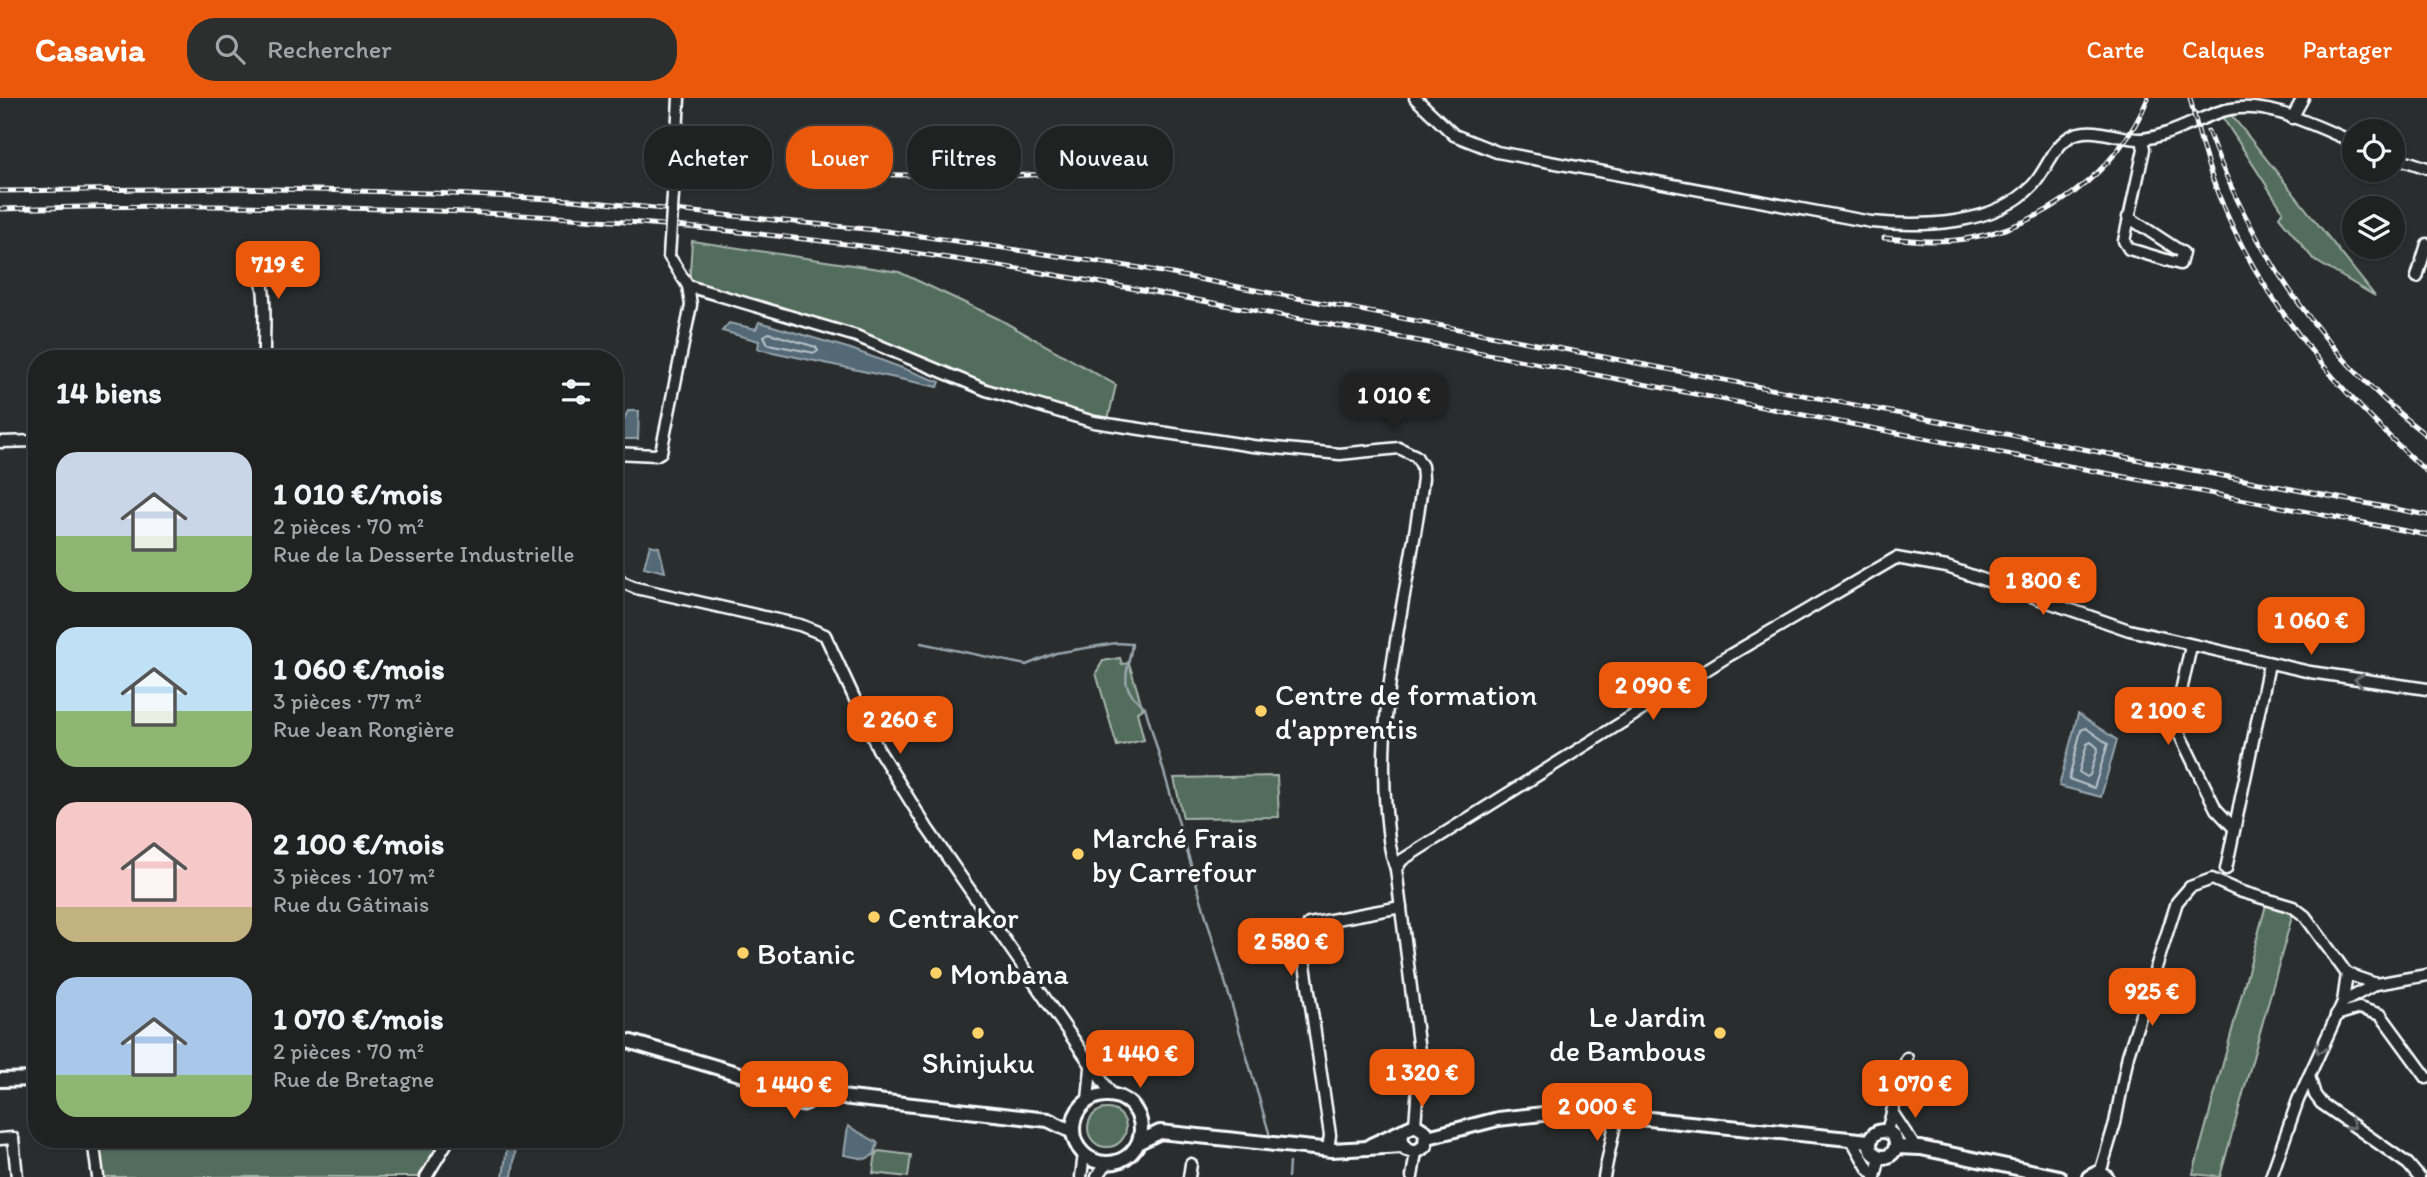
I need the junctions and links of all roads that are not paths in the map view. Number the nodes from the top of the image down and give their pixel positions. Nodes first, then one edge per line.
1 (680, 98) edge
2 (1415, 98) edge
3 (2303, 98) edge
4 (2249, 101) edge
5 (2292, 118) junction
6 (2342, 137) edge
7 (2142, 139) junction
8 (2405, 160) edge
9 (2427, 168) edge
10 (2128, 217) junction
11 (2427, 244) edge
12 (252, 260) dead end
13 (2417, 277) dead end
14 (688, 286) junction
15 (264, 350) edge
16 (28, 441) edge
17 (0, 442) edge
18 (623, 453) edge
19 (623, 582) edge
20 (2192, 646) junction
21 (2269, 664) junction
22 (2427, 689) edge
23 (2234, 828) junction
24 (1396, 869) junction
25 (2226, 869) dead end
26 (1401, 907) junction
27 (2427, 975) edge
28 (2347, 979) junction
29 (2376, 984) junction
30 (2343, 1002) junction
31 (2336, 1016) junction
32 (623, 1040) edge
33 (1907, 1058) dead end
34 (1091, 1068) junction
35 (2308, 1075) junction
36 (2427, 1078) edge
37 (28, 1079) edge
38 (0, 1080) edge
39 (787, 1088) junction
40 (814, 1094) junction
41 (1112, 1094) junction
42 (1088, 1100) junction
43 (1892, 1112) junction
44 (1617, 1114) junction
45 (1075, 1115) junction
46 (1140, 1119) junction
47 (1048, 1120) junction
48 (1409, 1127) junction
49 (1887, 1131) junction
50 (1073, 1132) junction
51 (1160, 1132) junction
52 (1428, 1137) junction
53 (0, 1139) edge
54 (1852, 1140) junction
55 (1869, 1141) junction
56 (1139, 1142) junction
57 (1403, 1146) junction
58 (1896, 1147) junction
59 (1915, 1147) junction
60 (94, 1148) edge
61 (444, 1148) edge
62 (1361, 1149) junction
63 (1328, 1150) junction
64 (1416, 1152) junction
65 (1084, 1154) junction
66 (1880, 1157) junction
67 (1107, 1163) junction
68 (1191, 1164) dead end
69 (1875, 1175) edge
70 (2099, 1176) edge
71 (17, 1177) edge
72 (98, 1177) edge
73 (426, 1177) edge
74 (1081, 1177) edge
75 (1097, 1177) edge
76 (1189, 1177) edge
77 (1412, 1177) edge
78 (1604, 1177) edge
79 (2059, 1177) edge
80 (2271, 1177) edge
81 (2419, 1177) edge

1 - 14 street, bridge
2 - 7 street
3 - 5 street
4 - 5 street
4 - 7 street
5 - 6 street
7 - 10 street
8 - 9 street
10 - 10 street
11 - 13 street
12 - 15 street
14 - 18 street
14 - 24 street
16 - 17 street
19 - 34 street
20 - 21 street
20 - 23 street
20 - 24 street
22 -> 21 street
21 - 23 street
23 - 25 street
24 - 26 street
26 - 48 street
26 - 63 street
27 - 29 street
28 - 29 street
28 - 30 street
28 - 70 street
29 - 30 street
30 - 31 street
31 -> 35 street
31 - 36 street
32 - 39 street
33 - 43 street
34 - 41 street
34 - 42 street
35 - 80 street
35 -> 81 street
37 - 38 street
39 - 40 street
39 - 40 street
40 - 47 street
41 - 42 street
41 - 46 street
42 - 45 street
43 - 49 street
43 - 59 street
44 - 52 street
44 - 54 street
44 - 78 street
45 - 47 street
45 - 50 street
46 - 51 street
46 - 56 street
47 - 50 street
48 - 52 street
48 - 57 street
48 - 62 street
49 - 55 street
49 - 58 street
50 - 65 street
51 - 56 street
51 - 63 street
52 - 64 street
53 - 71 street
54 - 55 street
54 - 69 street
55 - 66 street
56 - 67 street
57 - 62 street
57 - 64 street
58 - 59 street
58 - 66 street
59 - 79 street
60 - 72 street
61 - 73 street
62 - 63 street
64 - 77 street
65 - 67 street
65 - 74 street
66 - 69 street
67 - 75 street
68 - 76 street

